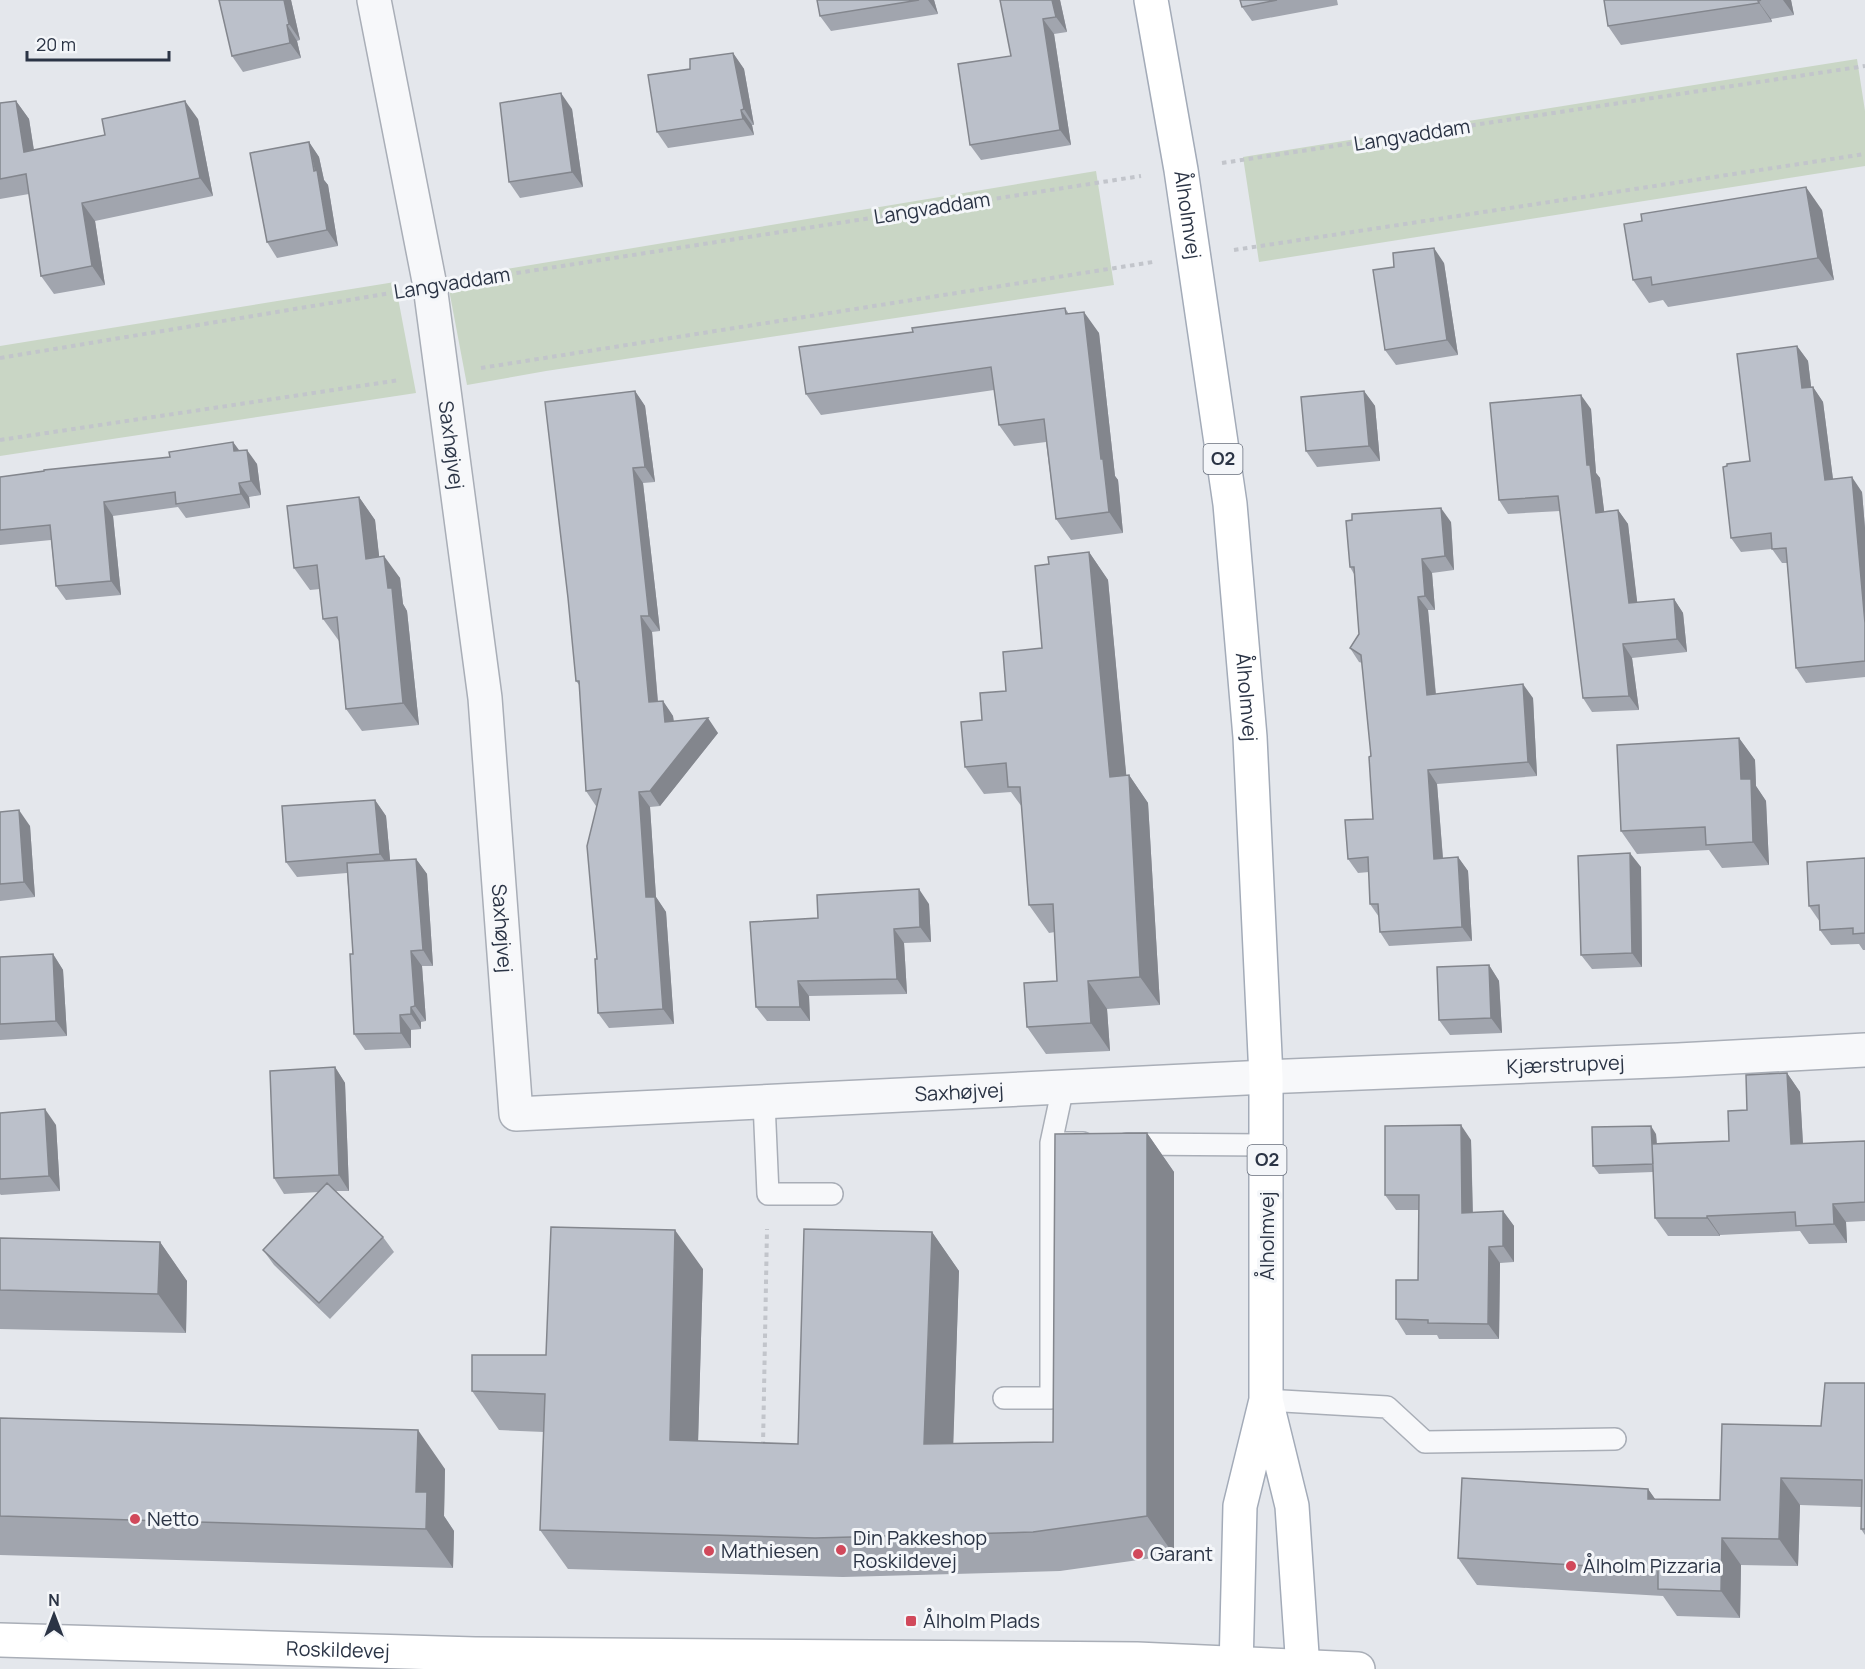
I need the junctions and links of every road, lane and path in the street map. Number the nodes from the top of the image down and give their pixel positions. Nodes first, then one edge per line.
1 (374, 0) edge
2 (1151, 0) edge
3 (1865, 66) edge
4 (1865, 154) edge
5 (1181, 170) junction
6 (1193, 256) junction
7 (430, 286) junction
8 (0, 358) edge
9 (442, 374) junction
10 (0, 440) edge
11 (1865, 1050) edge
12 (1266, 1077) junction
13 (1063, 1087) junction
14 (764, 1102) junction
15 (1050, 1143) junction
16 (1267, 1145) junction
17 (768, 1194) junction
18 (832, 1194) dead end
19 (1004, 1398) dead end
20 (1266, 1400) junction
21 (1615, 1439) dead end
22 (763, 1447) edge
23 (0, 1640) edge
24 (1236, 1667) edge
25 (1303, 1668) edge
26 (1359, 1669) edge

1 - 7 street, Saxhøjvej
2 - 5 main road, Ålholmvej / O2
3 - 5 path, Langvaddam
4 - 6 path
5 - 6 main road, Ålholmvej / O2
5 - 7 path, Langvaddam
6 - 9 path
6 - 12 main road, Ålholmvej / O2
7 - 8 path, Langvaddam
7 - 9 street, Saxhøjvej
9 - 10 path
9 - 14 street, Saxhøjvej
11 - 12 street, Kjærstrupvej
12 - 13 street, Saxhøjvej
12 - 16 main road, Ålholmvej / O2
13 - 14 street, Saxhøjvej
13 - 15 lane
14 - 17 lane
15 - 16 lane
15 - 19 lane
16 - 20 main road, Ålholmvej / O2
17 - 18 lane
17 - 22 path
20 - 21 lane
20 - 24 main road, Ålholmvej / O2
20 - 25 main road, Ålholmvej / O2
23 - 24 main road, Roskildevej
24 - 25 main road, Roskildevej
25 - 26 main road, Roskildevej

